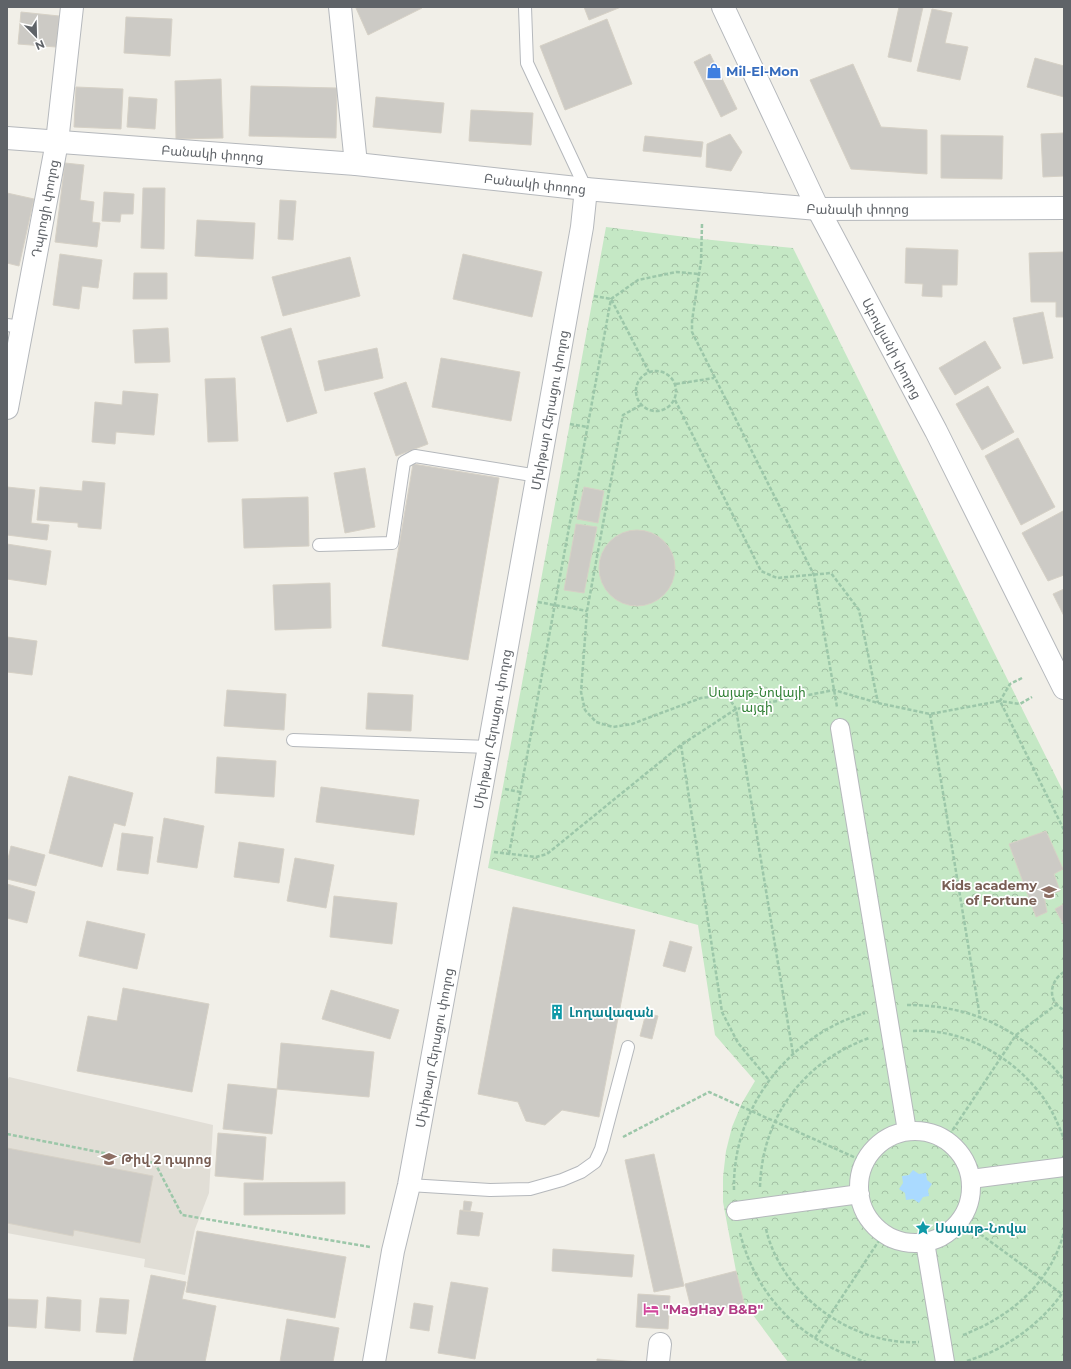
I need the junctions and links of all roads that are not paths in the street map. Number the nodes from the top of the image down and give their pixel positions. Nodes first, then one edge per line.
1 (72, 7) edge
2 (340, 7) edge
3 (525, 7) edge
4 (722, 7) edge
5 (7, 138) edge
6 (57, 142) junction
7 (356, 164) junction
8 (586, 189) junction
9 (1064, 208) edge
10 (818, 209) junction
11 (15, 326) edge
12 (7, 408) edge
13 (538, 476) junction
14 (319, 545) dead end
15 (1064, 688) edge
16 (840, 728) road end
17 (293, 740) dead end
18 (489, 747) junction
19 (628, 1047) dead end
20 (907, 1131) junction
21 (1064, 1167) edge
22 (971, 1179) junction
23 (409, 1185) junction
24 (860, 1194) junction
25 (736, 1211) road end
26 (925, 1242) junction
27 (374, 1362) edge
28 (945, 1362) edge

1 - 6 street, Դպրոցի փողոց
2 - 7 street
3 - 8 lane
4 - 10 street, Աբովյանի փողոց
5 - 6 street, Բանակի փողոց
6 - 7 street, Բանակի փողոց
6 - 11 street, Դպրոցի փողոց
7 - 8 street, Բանակի փողոց
8 - 10 street, Բանակի փողոց
8 - 13 street, Մխիթար Հերացու փողոց
9 - 10 street, Բանակի փողոց
10 - 15 street, Աբովյանի փողոց
11 - 12 street, Դպրոցի փողոց
13 - 14 lane
13 - 18 street, Մխիթար Հերացու փողոց
16 - 20 street
17 - 18 lane
18 - 23 street, Մխիթար Հերացու փողոց
19 - 23 lane
20 - 22 street
20 - 24 street
21 - 22 street
22 - 26 street
23 - 27 street, Մխիթար Հերացու փողոց
24 - 25 street
24 - 26 street
26 - 28 street

